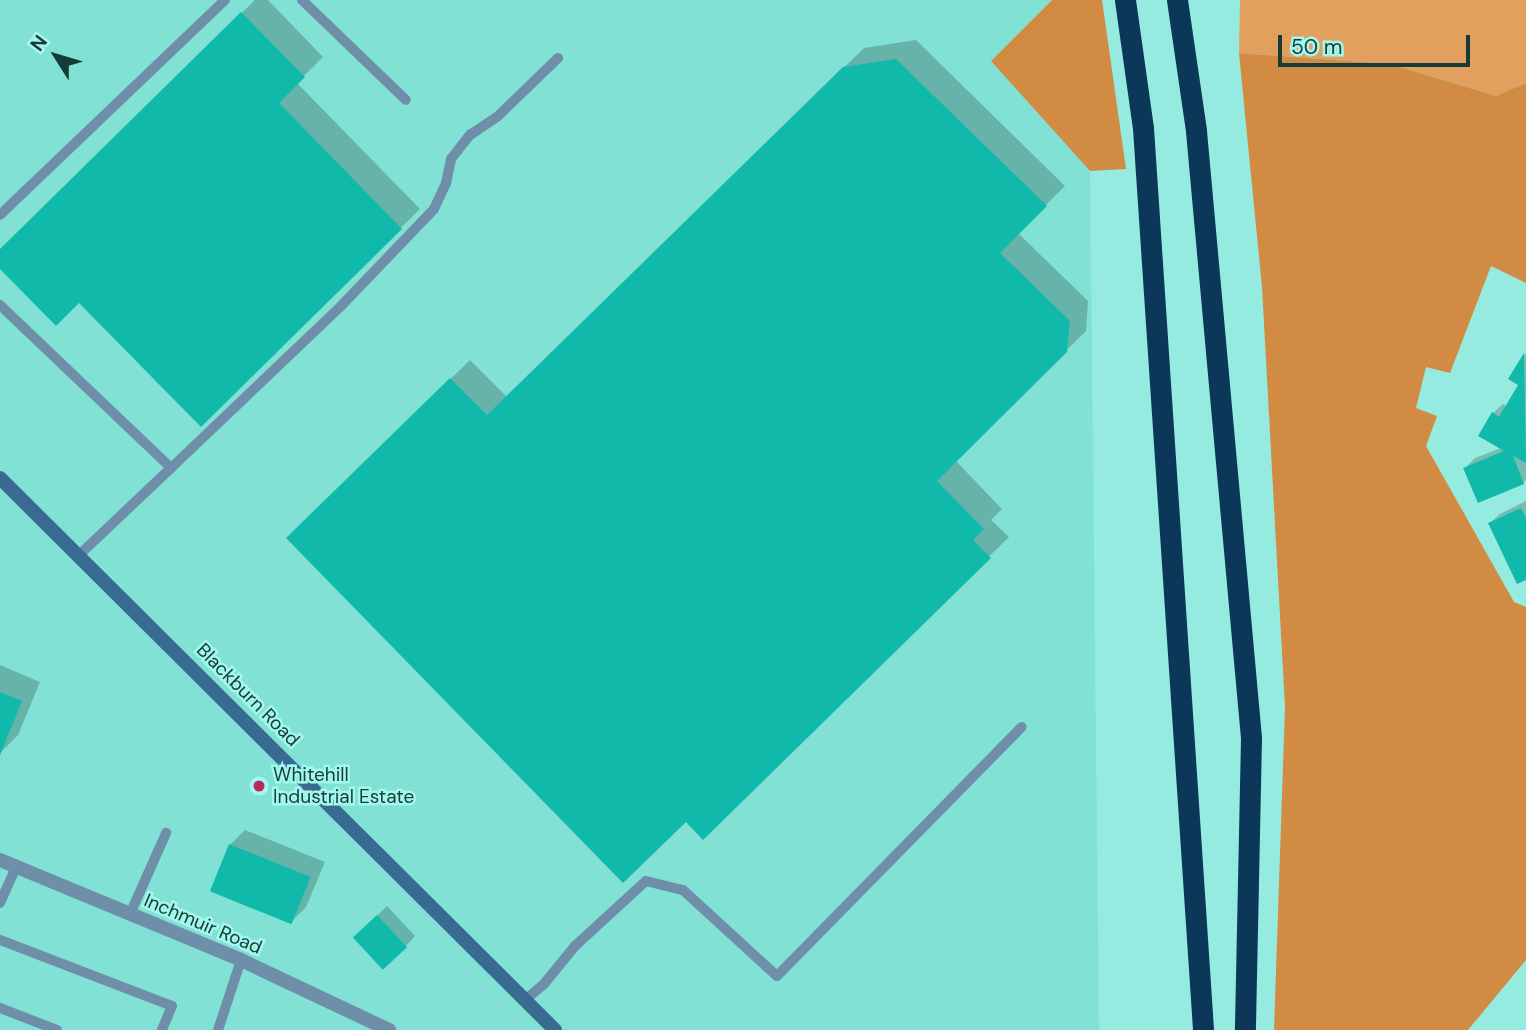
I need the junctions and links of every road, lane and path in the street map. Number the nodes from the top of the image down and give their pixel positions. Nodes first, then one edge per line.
1 (225, 0) edge
2 (302, 0) edge
3 (1125, 0) edge
4 (1177, 0) edge
5 (558, 58) dead end
6 (406, 100) dead end
7 (0, 215) edge
8 (0, 305) edge
9 (171, 468) junction
10 (0, 478) edge
11 (79, 555) junction
12 (1022, 727) dead end
13 (166, 832) dead end
14 (0, 860) edge
15 (16, 867) junction
16 (0, 903) edge
17 (130, 914) junction
18 (0, 940) edge
19 (242, 960) junction
20 (525, 1000) junction
21 (0, 1008) edge
22 (57, 1030) edge
23 (162, 1030) edge
24 (218, 1030) edge
25 (389, 1030) edge
26 (555, 1030) edge
27 (1203, 1030) edge
28 (1245, 1030) edge

1 - 7 lane
2 - 6 lane
3 - 27 highway
4 - 28 highway
5 - 9 lane
8 - 9 lane
9 - 11 lane
10 - 11 main road, Blackburn Road
11 - 20 main road, Blackburn Road
12 - 20 lane
13 - 17 lane
14 - 15 street, Inchmuir Road
15 - 16 lane
15 - 17 street, Inchmuir Road
17 - 19 street, Inchmuir Road
18 - 23 lane
19 - 24 lane
19 - 25 street, Inchmuir Road
20 - 26 main road, Blackburn Road
21 - 22 lane

